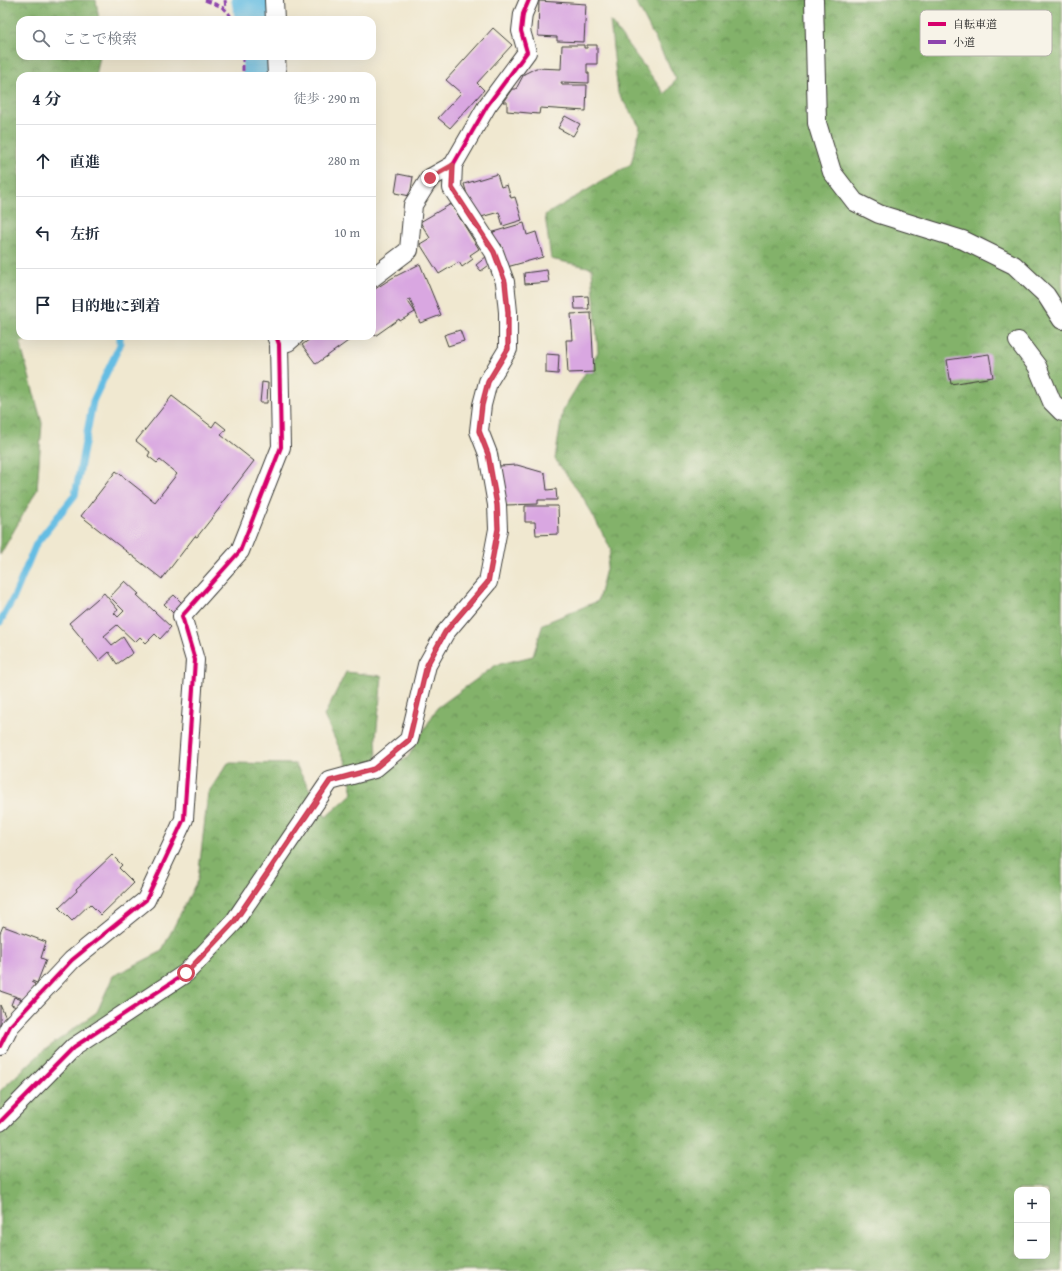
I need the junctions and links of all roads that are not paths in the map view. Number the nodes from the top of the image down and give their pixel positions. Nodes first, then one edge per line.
1 (274, 0) edge
2 (529, 0) edge
3 (814, 0) edge
4 (275, 16) edge
5 (276, 60) edge
6 (277, 72) edge
7 (453, 165) junction
8 (376, 275) edge
9 (1062, 320) edge
10 (284, 340) edge
11 (1018, 341) dead end
12 (1062, 412) edge
13 (0, 1046) edge
14 (0, 1122) edge

1 - 4 street
2 - 7 street
3 - 9 street
5 - 6 street
7 - 8 street
7 - 14 street
10 - 13 street
11 - 12 street

